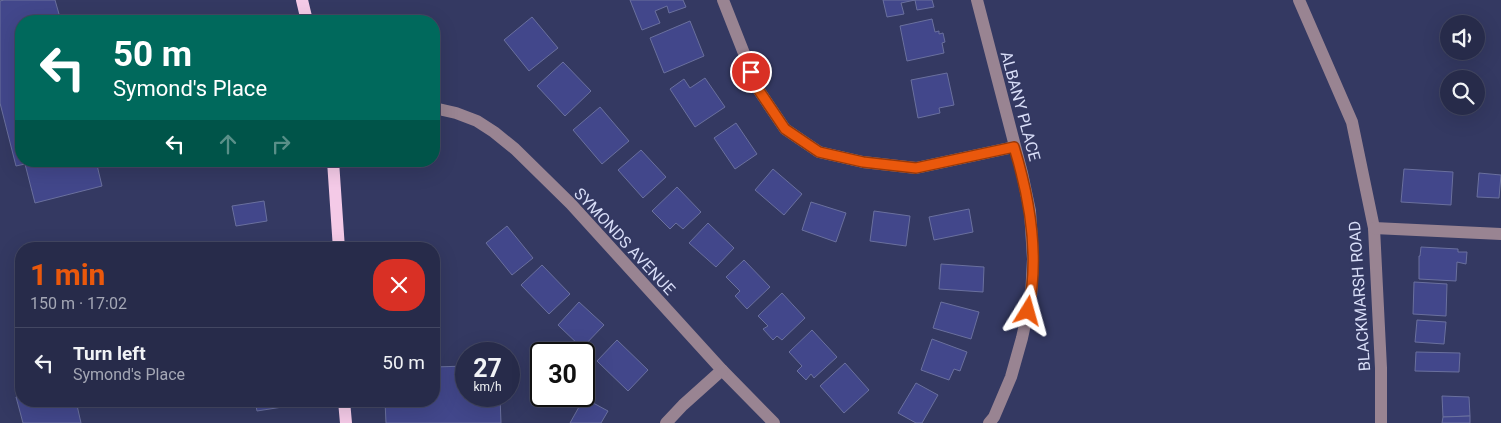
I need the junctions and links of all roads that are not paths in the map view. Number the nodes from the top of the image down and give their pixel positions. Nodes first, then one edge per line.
1 (302, 0) edge
2 (723, 0) edge
3 (977, 0) edge
4 (1299, 0) edge
5 (306, 15) edge
6 (440, 109) edge
7 (1014, 147) junction
8 (333, 167) edge
9 (1374, 228) junction
10 (1501, 234) edge
11 (339, 242) edge
12 (722, 370) junction
13 (345, 407) edge
14 (346, 423) edge
15 (666, 423) edge
16 (774, 423) edge
17 (989, 423) edge
18 (1381, 423) edge

1 - 5 main road
2 - 7 street
3 - 7 street, ALBANY PLACE
4 - 9 street, BLACKMARSH ROAD
6 - 12 street, SYMONDS AVENUE
7 - 17 street, ALBANY PLACE
8 - 11 main road
9 - 10 street
9 - 18 street, BLACKMARSH ROAD
12 - 15 street
12 - 16 street, SYMONDS AVENUE
13 - 14 main road

